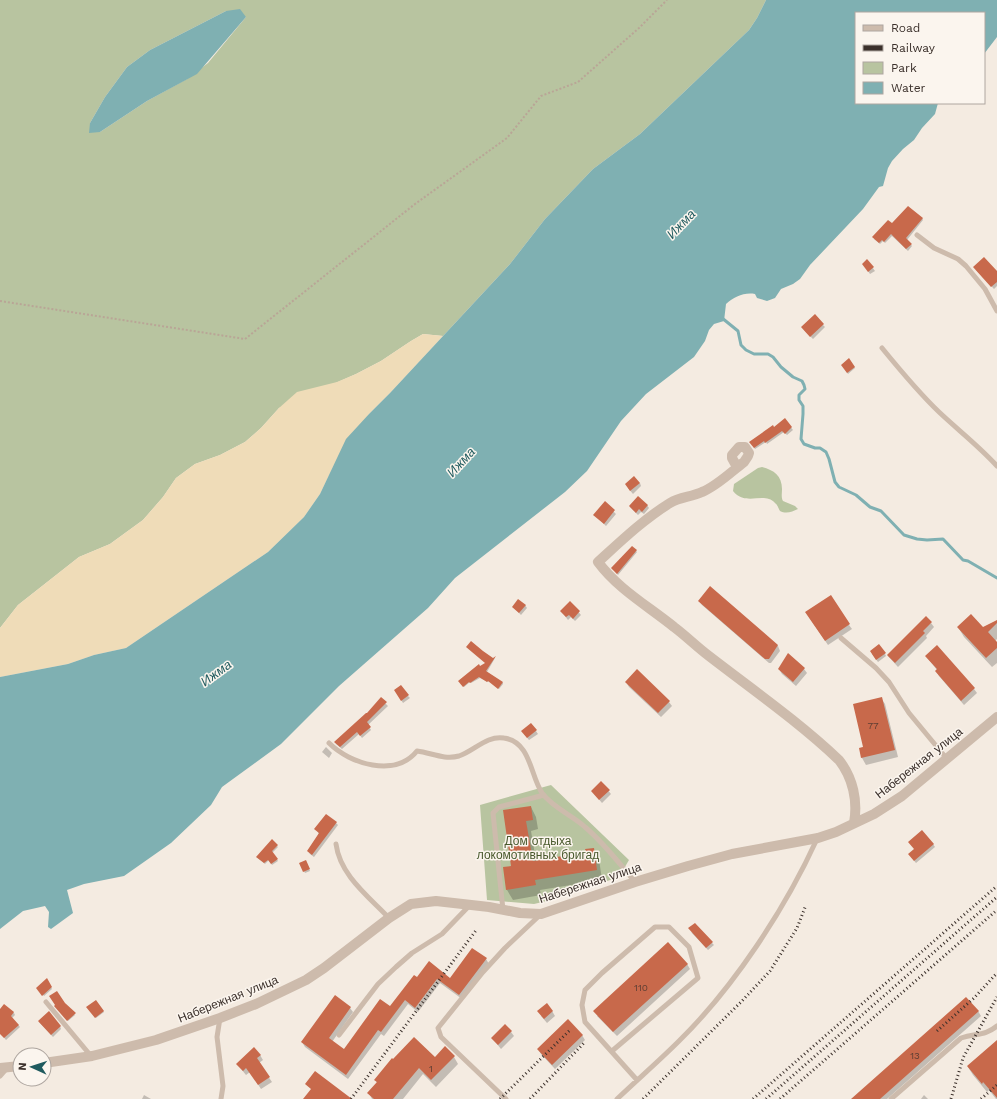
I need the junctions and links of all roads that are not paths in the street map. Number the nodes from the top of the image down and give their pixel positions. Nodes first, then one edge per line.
1 (917, 235) dead end
2 (997, 311) edge
3 (882, 348) dead end
4 (997, 466) edge
5 (737, 467) dead end
6 (841, 638) dead end
7 (997, 717) edge
8 (329, 743) dead end
9 (947, 759) junction
10 (544, 795) junction
11 (854, 823) junction
12 (818, 838) junction
13 (336, 844) dead end
14 (635, 882) junction
15 (470, 905) junction
16 (503, 910) junction
17 (540, 914) junction
18 (389, 918) junction
19 (46, 1002) dead end
20 (220, 1018) junction
21 (997, 1026) edge
22 (339, 1034) dead end
23 (612, 1051) junction
24 (92, 1056) junction
25 (52, 1062) edge
26 (4, 1068) edge
27 (0, 1076) edge
28 (637, 1080) junction
29 (221, 1099) edge
30 (506, 1099) edge
31 (617, 1099) edge
32 (891, 1099) edge

1 - 2 lane
3 - 4 lane
5 - 11 street
6 - 9 lane
7 - 9 street, Набережная улица
8 - 10 lane
9 - 11 street, Набережная улица
10 - 14 lane
10 - 16 lane
11 - 12 street, Набережная улица
12 - 14 street, Набережная улица
12 - 28 lane
13 - 18 lane
14 - 17 street, Набережная улица
15 - 16 street, Набережная улица
15 - 18 street, Набережная улица
15 - 22 lane
16 - 17 street, Набережная улица
17 - 30 lane
18 - 20 street, Набережная улица
19 - 24 lane
20 - 24 street, Набережная улица
20 - 29 lane
21 - 32 lane
23 - 23 lane
23 - 28 lane
24 - 25 street, Набережная улица
26 - 27 lane
28 - 31 lane

